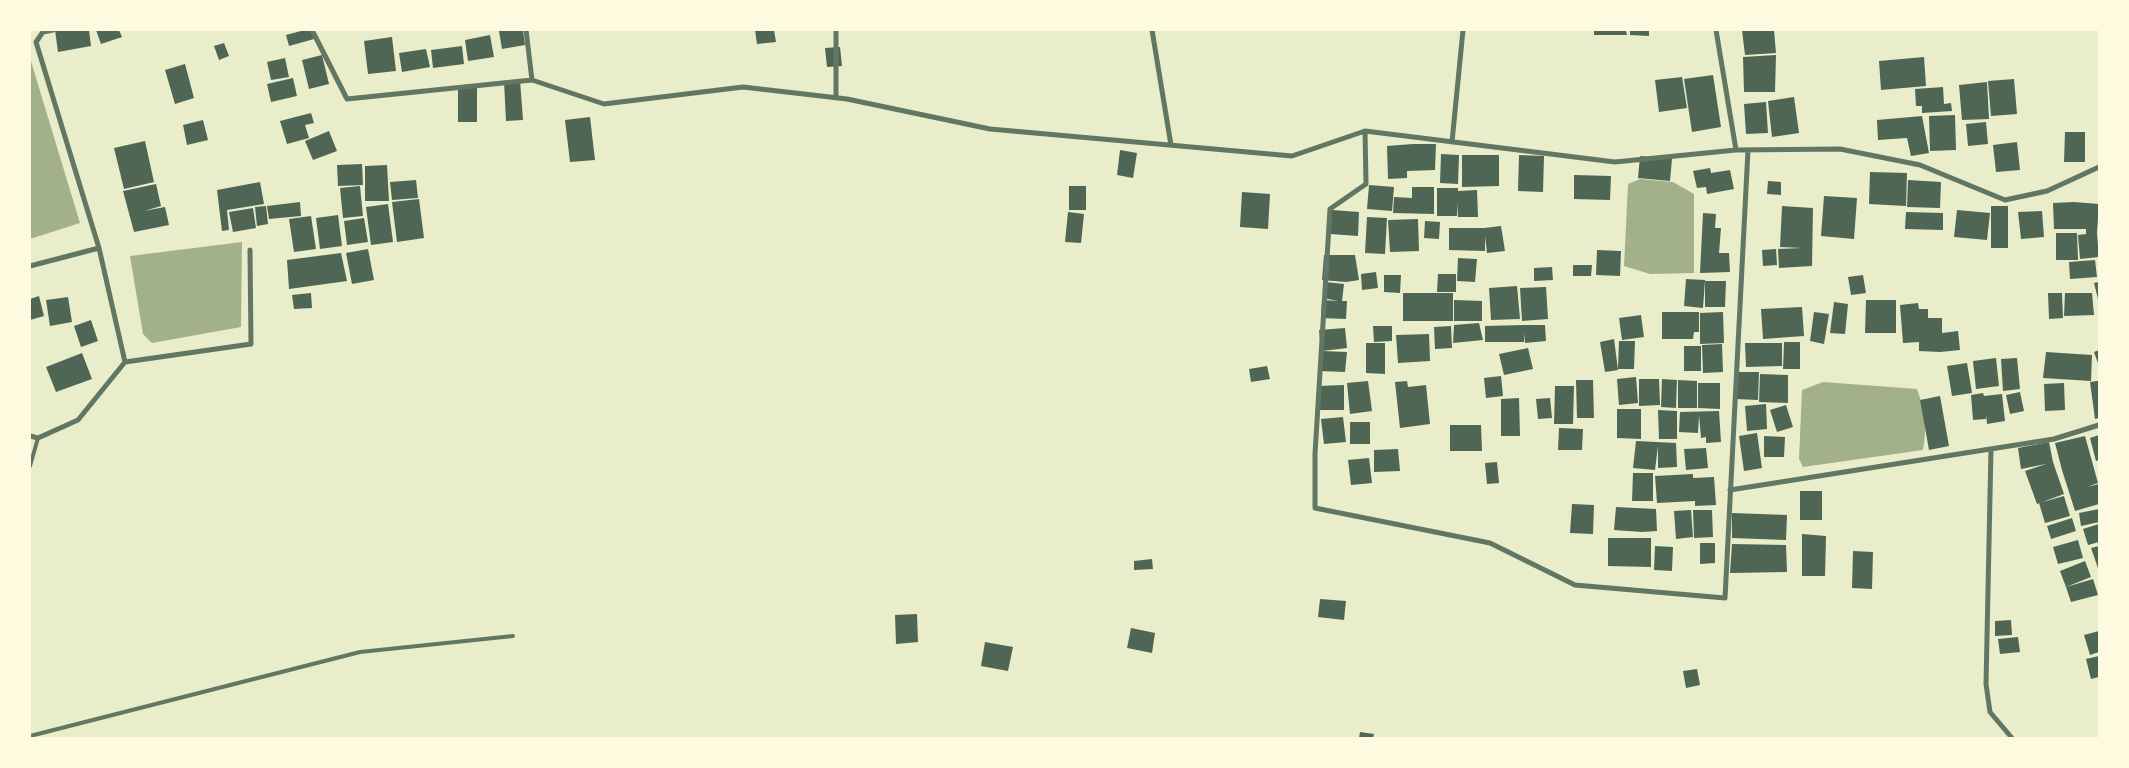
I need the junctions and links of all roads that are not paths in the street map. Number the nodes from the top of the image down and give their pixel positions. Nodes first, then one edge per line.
1 (53, 30) edge
2 (312, 30) edge
3 (526, 30) edge
4 (836, 30) edge
5 (1152, 30) edge
6 (1463, 30) edge
7 (1716, 30) edge
8 (41, 31) edge
9 (532, 80) junction
10 (836, 97) junction
11 (1365, 132) junction
12 (1452, 142) junction
13 (1171, 145) junction
14 (1736, 150) junction
15 (1748, 150) junction
16 (2099, 167) edge
17 (99, 248) junction
18 (250, 250) dead end
19 (30, 266) edge
20 (125, 362) junction
21 (2099, 425) edge
22 (30, 436) edge
23 (38, 438) junction
24 (1992, 449) junction
25 (30, 466) edge
26 (1730, 490) junction
27 (513, 636) dead end
28 (30, 736) edge
29 (2012, 738) edge

1 - 8 street
2 - 9 street
3 - 9 street
4 - 10 street
5 - 13 street
6 - 12 street
7 - 14 street
8 - 17 street
9 - 10 street
10 - 13 street
11 - 12 street
11 - 13 street
11 - 26 street
12 - 14 street
14 - 15 street
15 - 16 street
15 - 26 street
17 - 19 street
17 - 20 street
18 - 20 street
20 - 23 street
21 - 24 street
22 - 23 street
23 - 25 lane
24 - 26 street
24 - 29 street
27 - 28 lane

